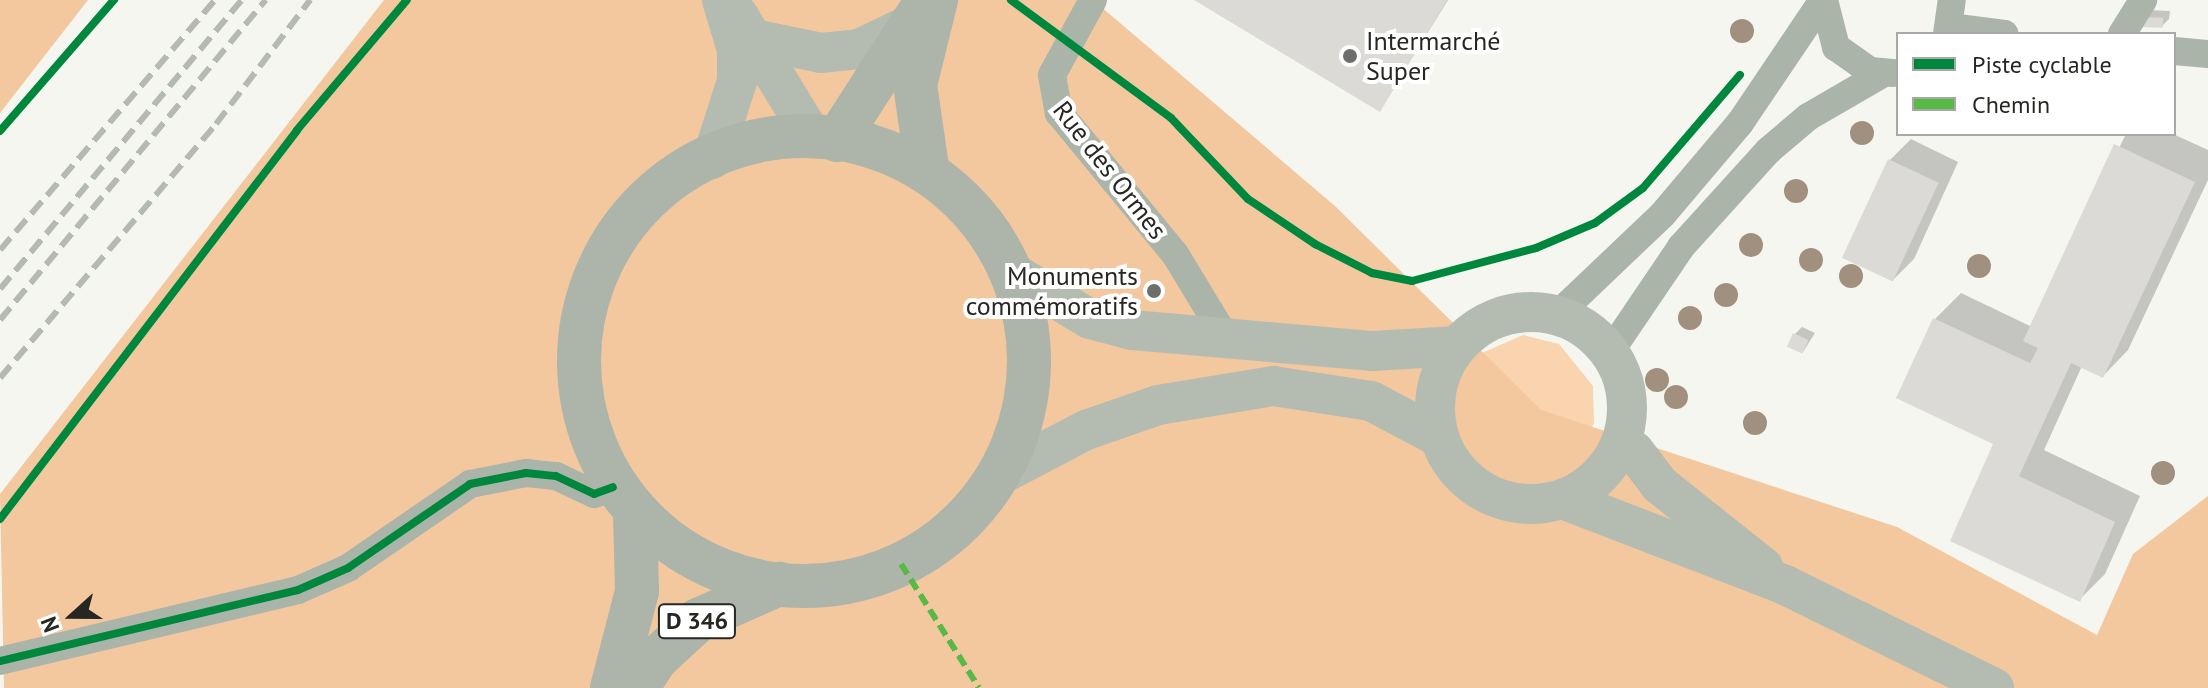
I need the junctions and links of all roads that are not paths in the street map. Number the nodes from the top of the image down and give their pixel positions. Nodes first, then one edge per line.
1 (724, 0) edge
2 (1093, 0) edge
3 (1823, 0) edge
4 (2143, 0) edge
5 (923, 9) edge
6 (1950, 20) edge
7 (1997, 32) edge
8 (2123, 32) edge
9 (754, 39) junction
10 (2176, 51) edge
11 (2208, 54) edge
12 (1891, 73) edge
13 (825, 139) junction
14 (712, 159) junction
15 (927, 167) junction
16 (1015, 274) junction
17 (1557, 315) junction
18 (1224, 335) junction
19 (1457, 346) junction
20 (1610, 352) junction
21 (1439, 437) junction
22 (1620, 448) junction
23 (998, 476) junction
24 (1565, 500) junction
25 (624, 501) junction
26 (779, 584) junction
27 (1785, 585) junction
28 (0, 661) edge
29 (612, 688) edge
30 (637, 688) edge
31 (1994, 688) edge

1 - 9 main road
1 - 14 main road
2 - 18 street, Rue des Ormes
3 - 12 street
3 - 17 street
4 - 8 street
5 - 9 main road
5 - 13 main road
5 - 15 main road
6 - 7 street
9 - 13 main road
10 - 11 street
12 - 20 street
13 - 14 main road
13 - 15 main road
14 - 25 main road
15 - 16 main road
16 - 18 main road
16 - 23 main road
17 - 19 main road
17 - 20 main road
18 - 19 main road
19 - 21 main road
20 - 22 main road
21 - 23 main road
21 - 24 main road
22 - 24 main road
22 - 27 main road
23 - 26 main road
24 - 27 main road
25 - 26 main road
25 - 28 street
25 - 29 main road, D 346
26 - 30 main road, D 346
27 - 31 main road

